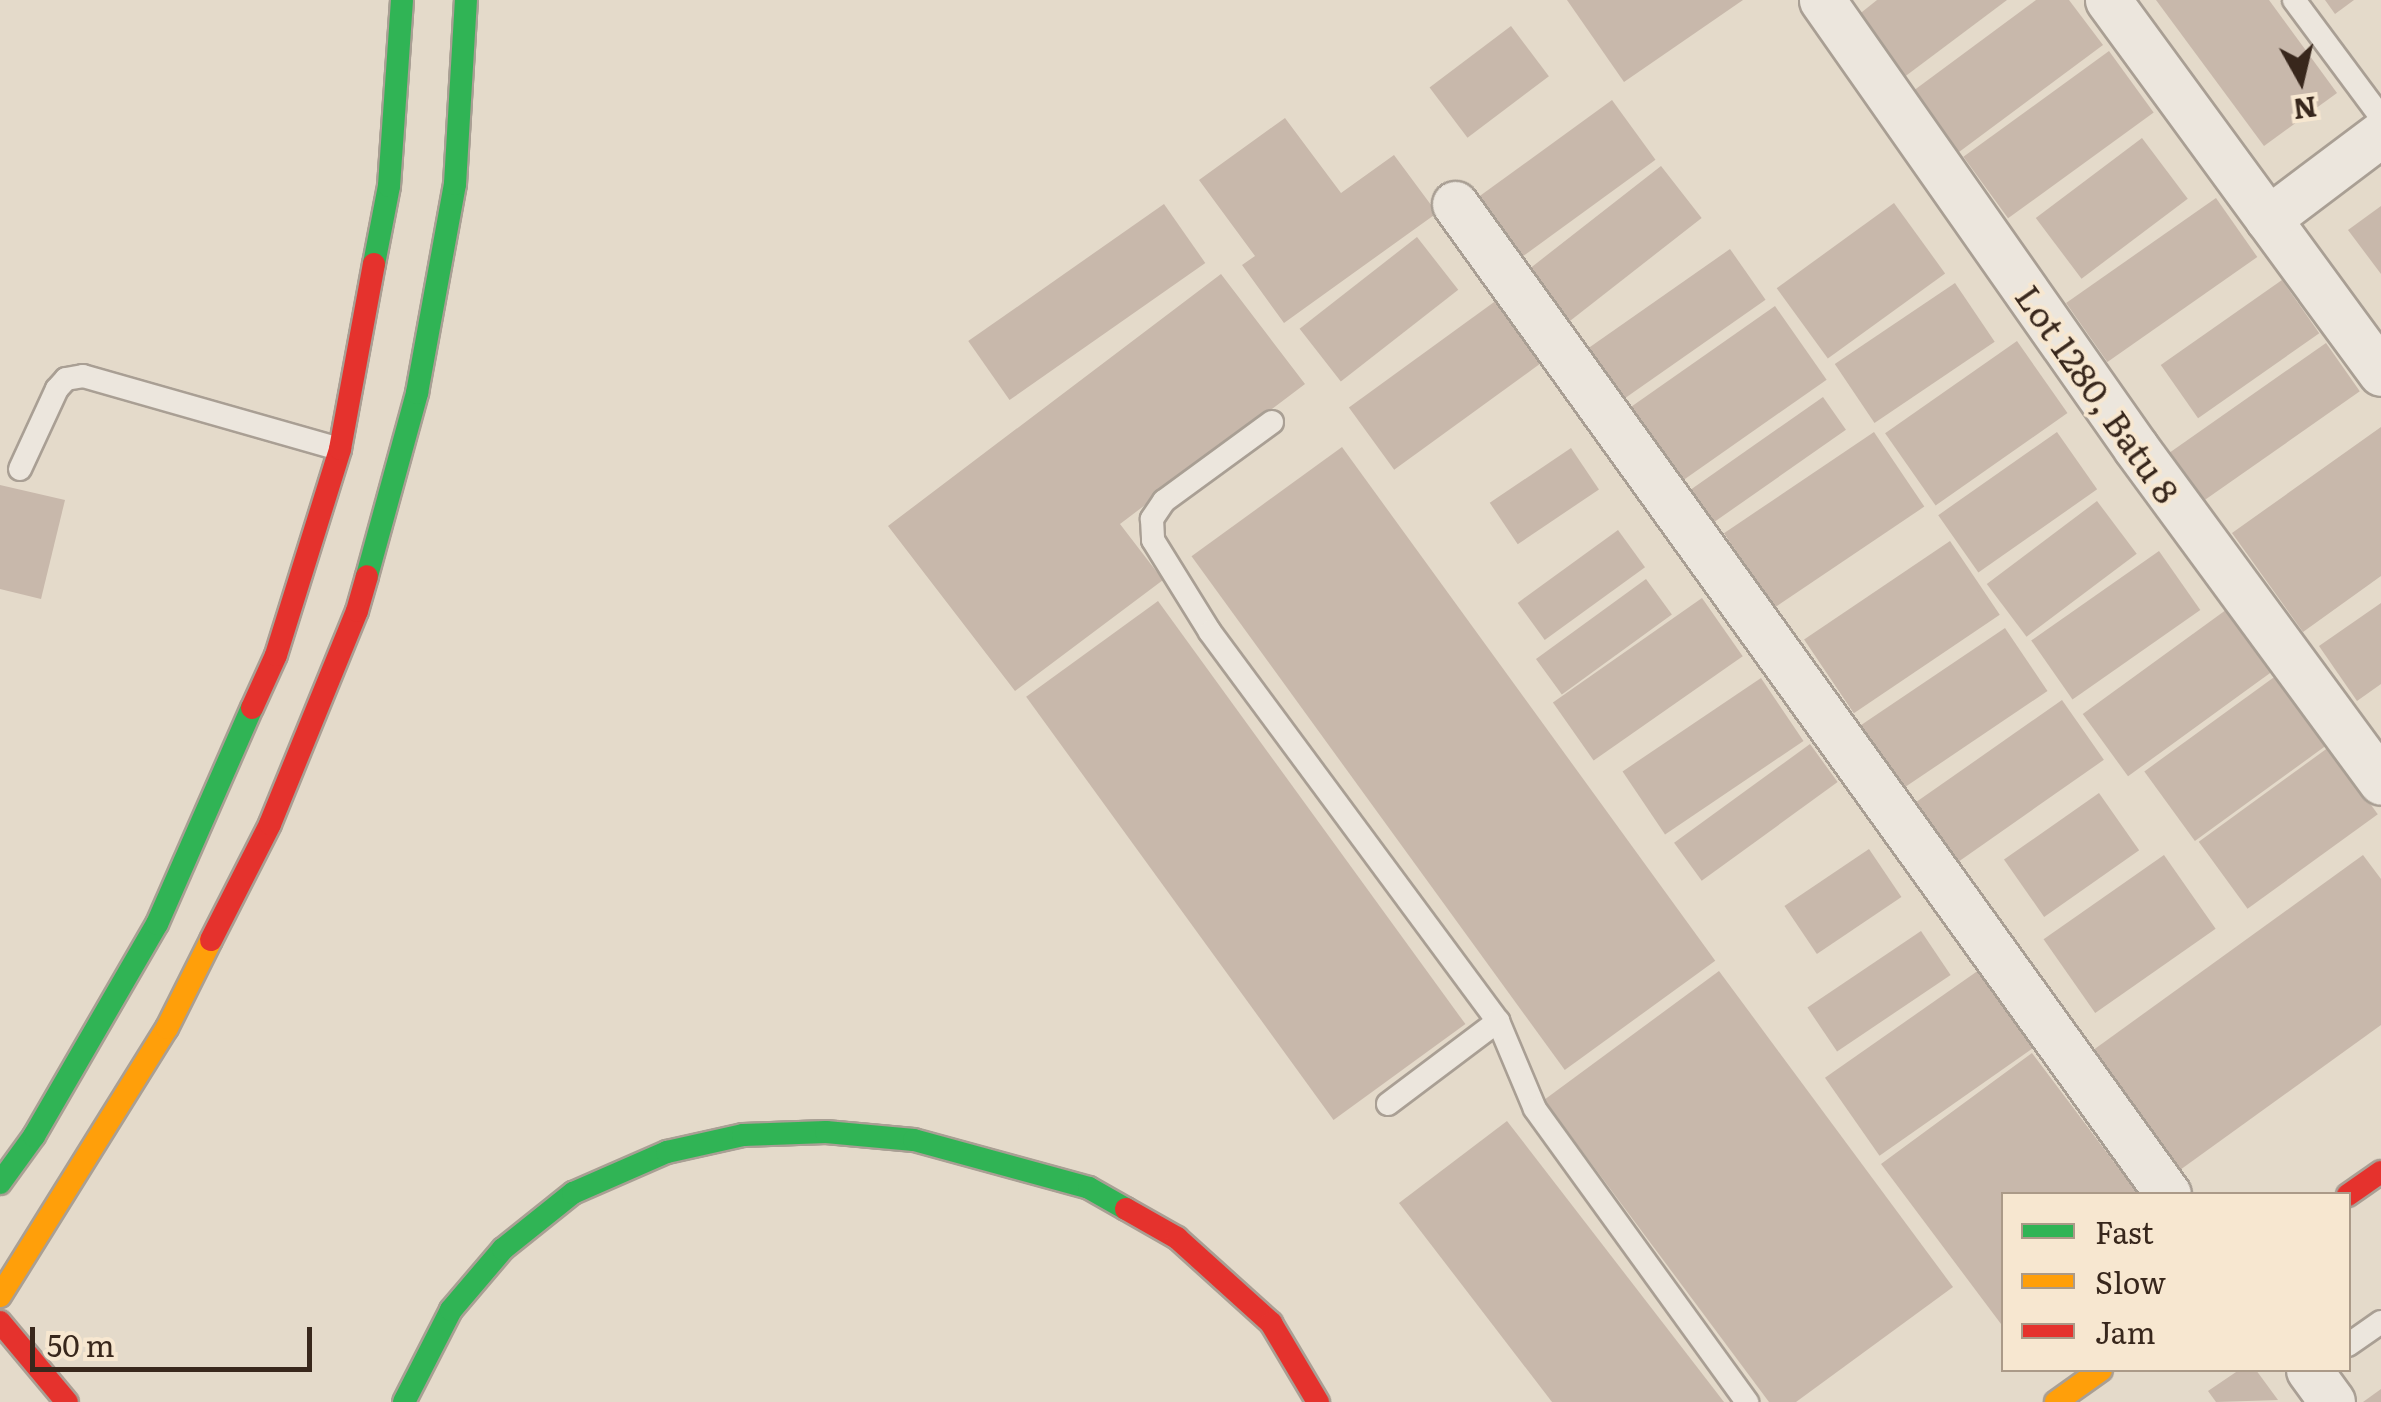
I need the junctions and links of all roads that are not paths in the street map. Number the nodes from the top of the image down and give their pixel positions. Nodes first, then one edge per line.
1 (402, 0) edge
2 (466, 0) edge
3 (1822, 0) edge
4 (2108, 0) edge
5 (2294, 0) edge
6 (2381, 117) edge
7 (2381, 134) edge
8 (1455, 204) dead end
9 (2268, 218) junction
10 (2374, 350) edge
11 (1272, 422) dead end
12 (340, 449) junction
13 (20, 469) dead end
14 (2381, 782) edge
15 (1498, 1020) junction
16 (1388, 1104) dead end
17 (2381, 1172) edge
18 (0, 1183) edge
19 (2167, 1192) edge
20 (2351, 1193) edge
21 (0, 1296) edge
22 (0, 1322) edge
23 (2381, 1322) edge
24 (2351, 1343) edge
25 (2099, 1372) edge
26 (68, 1402) edge
27 (404, 1402) edge
28 (1318, 1402) edge
29 (1747, 1402) edge
30 (2056, 1402) edge

1 - 12 main road
2 - 21 main road
3 - 14 street, Lot 1280, Batu 8
4 - 9 street
5 - 6 lane
7 - 9 street
8 - 19 street
9 - 10 street
11 - 15 lane
12 - 13 lane
12 - 18 main road
15 - 16 lane
15 - 29 lane
17 - 20 main road
22 - 26 main road
23 - 24 lane
25 - 30 main road
27 - 28 main road

